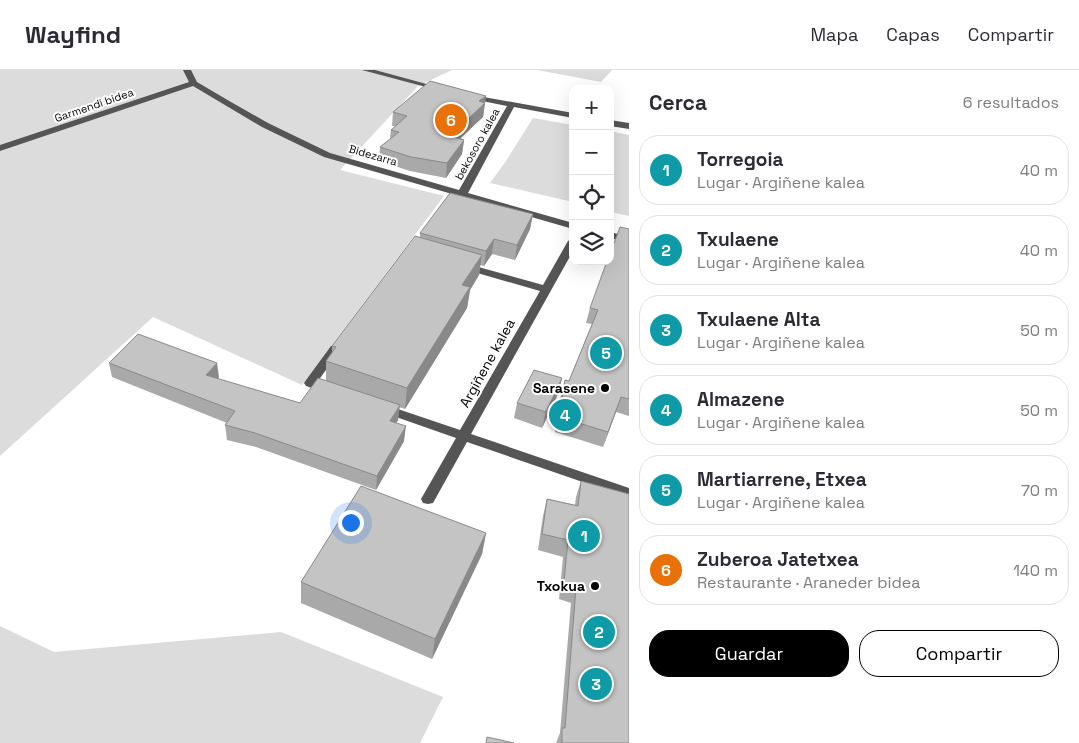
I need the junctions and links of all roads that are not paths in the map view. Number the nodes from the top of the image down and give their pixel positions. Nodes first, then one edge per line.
1 (187, 70) edge
2 (366, 70) edge
3 (194, 83) junction
4 (512, 104) junction
5 (569, 115) edge
6 (614, 122) edge
7 (629, 124) edge
8 (0, 148) edge
9 (462, 194) junction
10 (569, 225) edge
11 (614, 236) edge
12 (629, 240) edge
13 (569, 248) edge
14 (456, 263) edge
15 (545, 289) junction
16 (345, 336) edge
17 (337, 392) edge
18 (373, 405) edge
19 (464, 435) junction
20 (629, 494) edge
21 (428, 499) dead end

1 - 3 street
2 - 4 street
3 - 8 street, Garmendi bidea
3 - 9 street, Bidezarra
4 - 5 street
4 - 9 street, bekosoro kalea
6 - 7 street
9 - 10 street, Bidezarra
11 - 12 street
13 - 15 street, Argiñene kalea
14 - 15 street
15 - 19 street, Argiñene kalea
16 - 17 street
18 - 19 street
19 - 20 street
19 - 21 street, Argiñene kalea

